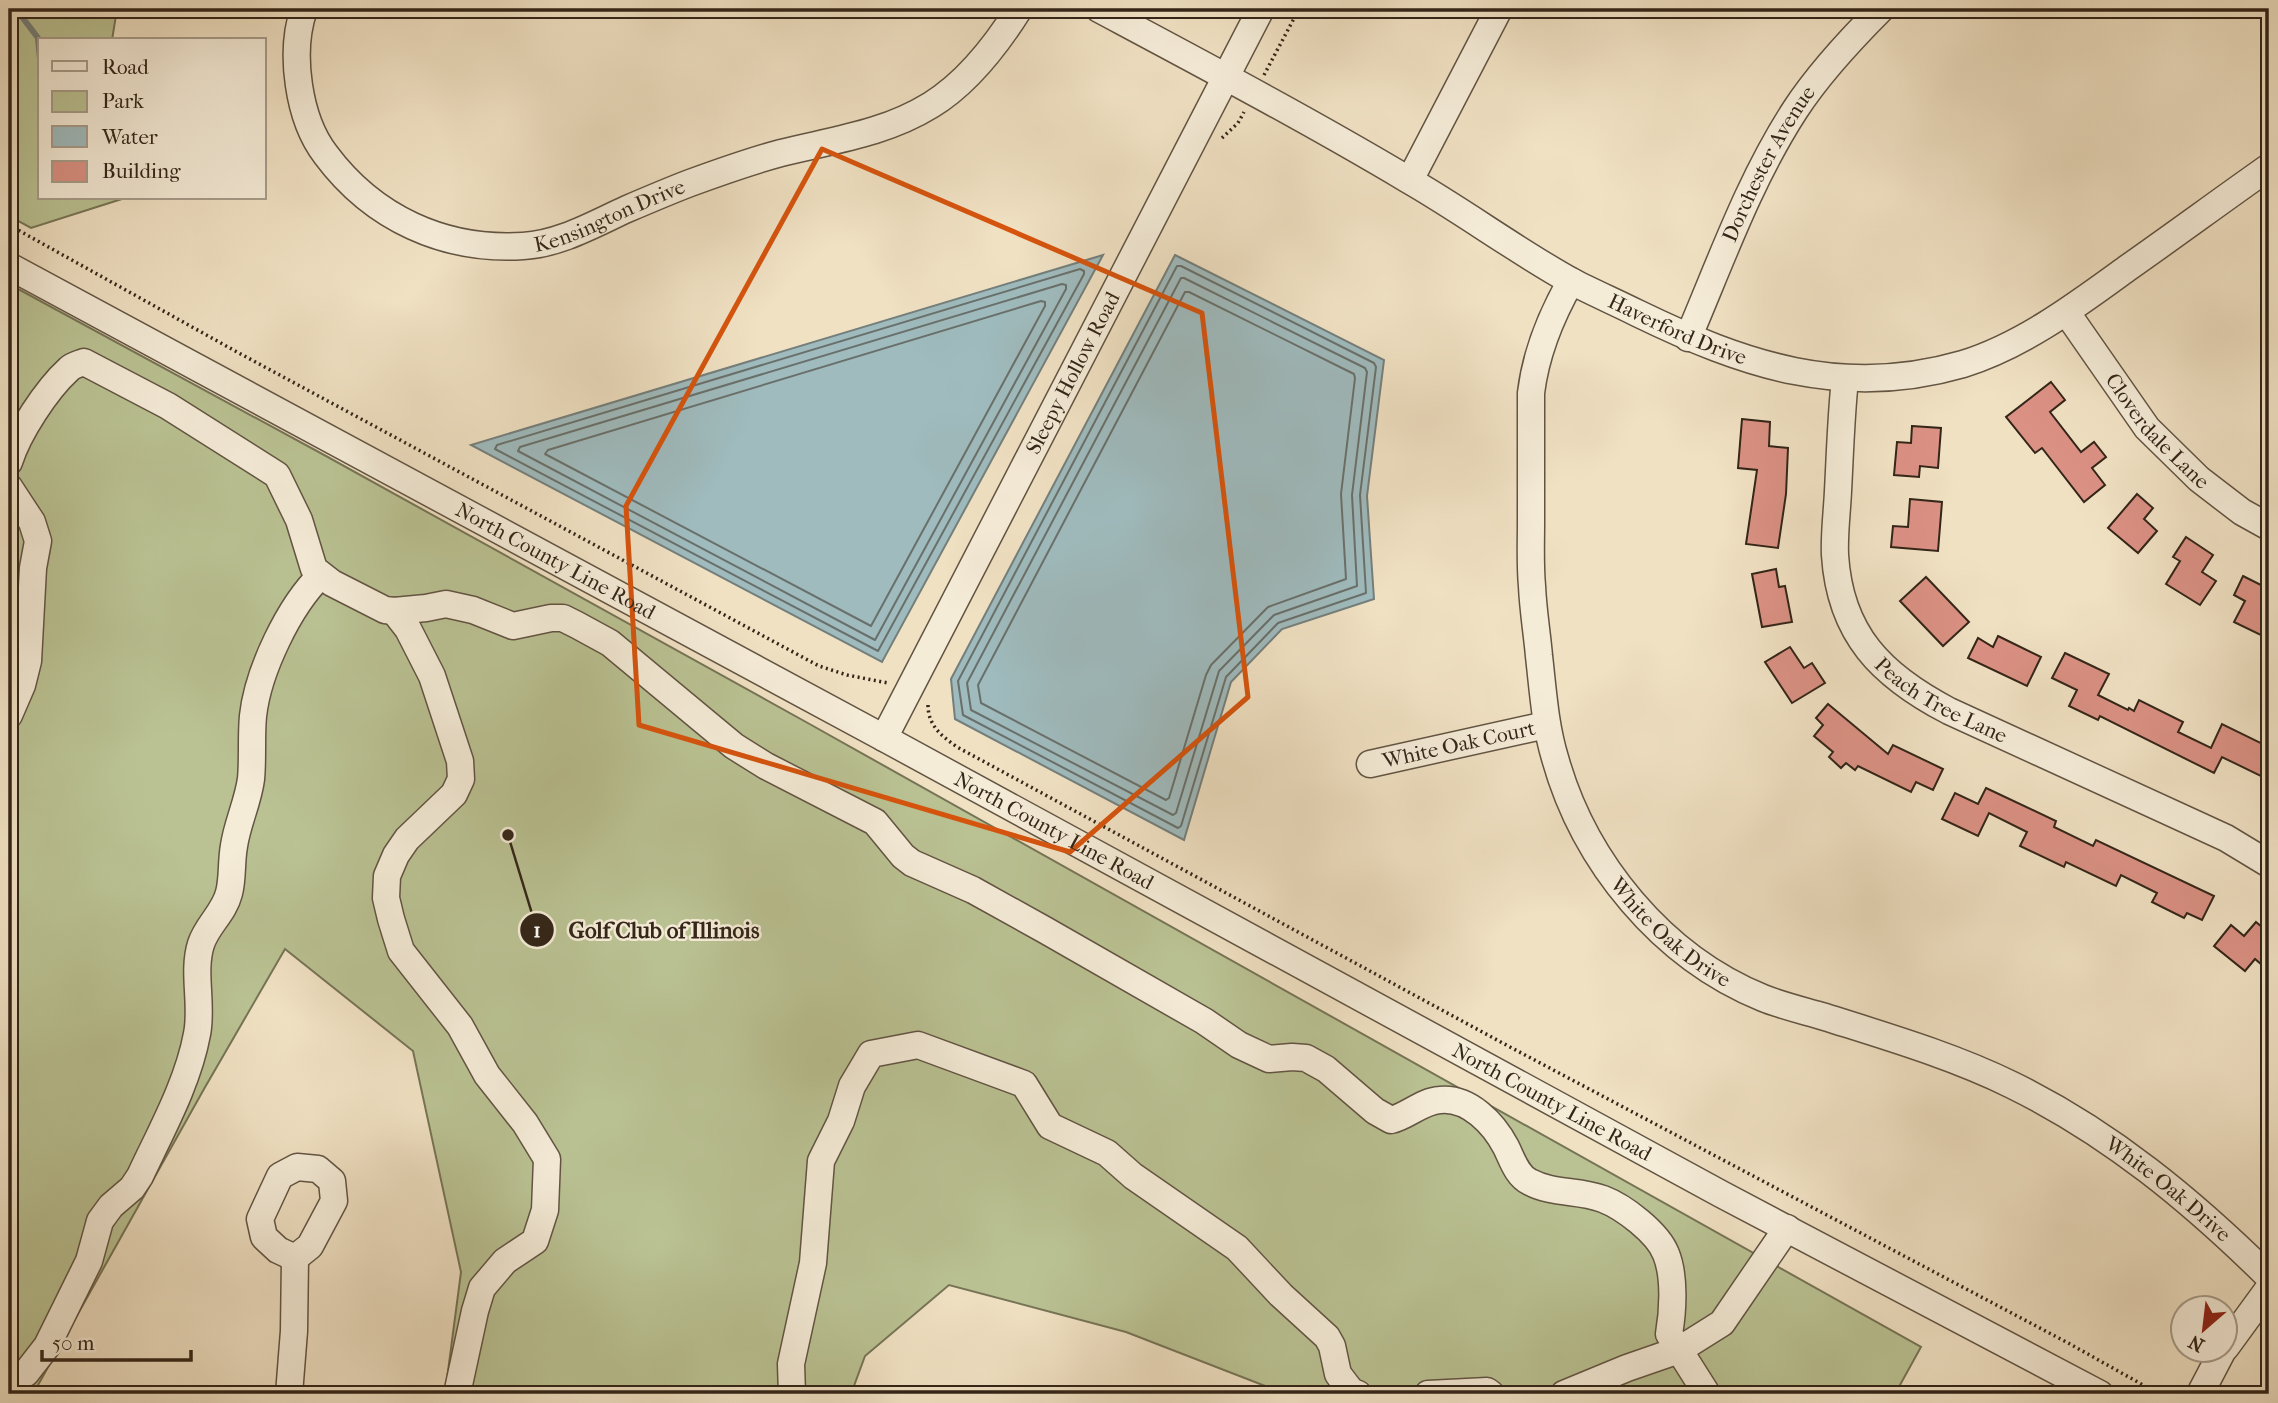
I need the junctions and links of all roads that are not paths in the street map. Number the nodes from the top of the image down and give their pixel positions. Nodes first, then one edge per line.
1 (304, 9) edge
2 (1019, 9) edge
3 (1099, 9) edge
4 (1261, 9) edge
5 (1499, 9) edge
6 (1881, 9) edge
7 (1226, 76) junction
8 (2269, 167) edge
9 (1410, 180) junction
10 (9, 265) edge
11 (1571, 281) junction
12 (2067, 313) junction
13 (1688, 338) junction
14 (1844, 379) junction
15 (9, 462) edge
16 (9, 487) edge
17 (2269, 527) edge
18 (321, 575) junction
19 (394, 611) junction
20 (9, 715) edge
21 (1546, 725) junction
22 (884, 738) junction
23 (1370, 764) dead end
24 (2269, 864) edge
25 (1787, 1228) junction
26 (295, 1258) dead end
27 (2269, 1277) edge
28 (2269, 1287) edge
29 (2240, 1327) edge
30 (1679, 1350) junction
31 (2216, 1364) edge
32 (9, 1383) edge
33 (289, 1394) edge
34 (457, 1394) edge
35 (792, 1394) edge
36 (1357, 1394) edge
37 (1428, 1394) edge
38 (1491, 1394) edge
39 (1564, 1394) edge
40 (1707, 1394) edge
41 (2100, 1394) edge
42 (2200, 1394) edge

1 - 2 street, Kensington Drive
3 - 7 street, Haverford Drive
4 - 7 street, Sleepy Hollow Road
5 - 9 street
6 - 13 street, Dorchester Avenue
7 - 9 street, Haverford Drive
7 - 22 street, Sleepy Hollow Road
8 - 12 street, Haverford Drive
9 - 11 street, Haverford Drive
10 - 22 street, North County Line Road
11 - 13 street, Haverford Drive
11 - 21 street, White Oak Drive
12 - 14 street, Haverford Drive
12 - 17 street, Cloverdale Lane
13 - 14 street, Haverford Drive
14 - 24 street, Peach Tree Lane
15 - 18 street
16 - 20 street
18 - 19 street
18 - 32 street
19 - 30 street
19 - 34 street
21 - 23 street, White Oak Court
21 - 27 street, White Oak Drive
22 - 25 street, North County Line Road
25 - 30 street
25 - 41 street, North County Line Road
26 - 33 street
28 - 29 street
30 - 39 street
30 - 40 street
31 - 42 street
35 - 36 street
37 - 38 street

